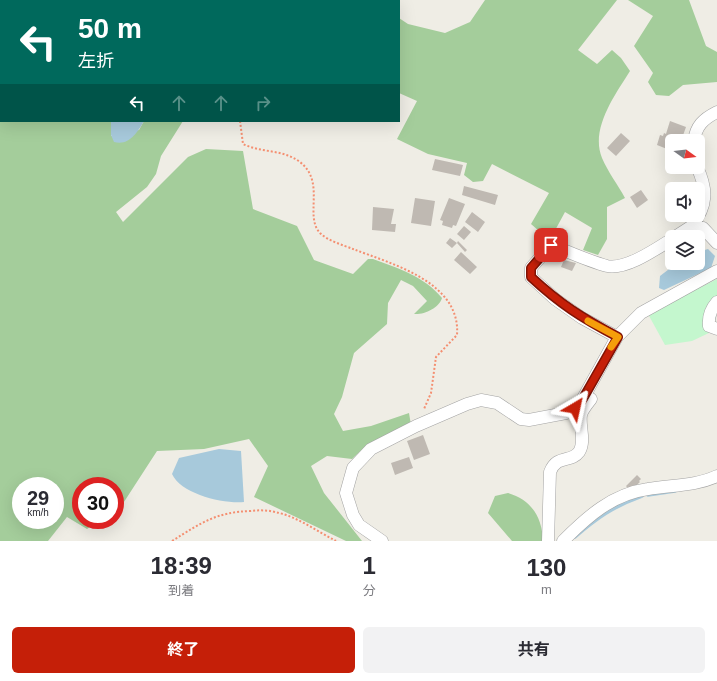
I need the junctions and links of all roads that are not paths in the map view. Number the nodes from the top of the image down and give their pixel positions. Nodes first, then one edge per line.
1 (717, 112) edge
2 (696, 134) edge
3 (699, 174) edge
4 (692, 226) junction
5 (686, 230) edge
6 (717, 243) edge
7 (665, 244) edge
8 (717, 271) edge
9 (717, 302) edge
10 (717, 329) edge
11 (618, 337) junction
12 (594, 378) junction
13 (717, 476) edge
14 (382, 541) edge
15 (548, 541) edge
16 (563, 541) edge

1 - 2 street
3 - 4 street
4 - 5 street
4 - 6 street
7 - 11 street
8 - 11 street
9 - 10 street
11 - 12 street
12 - 14 street
12 - 15 street
13 - 16 street

